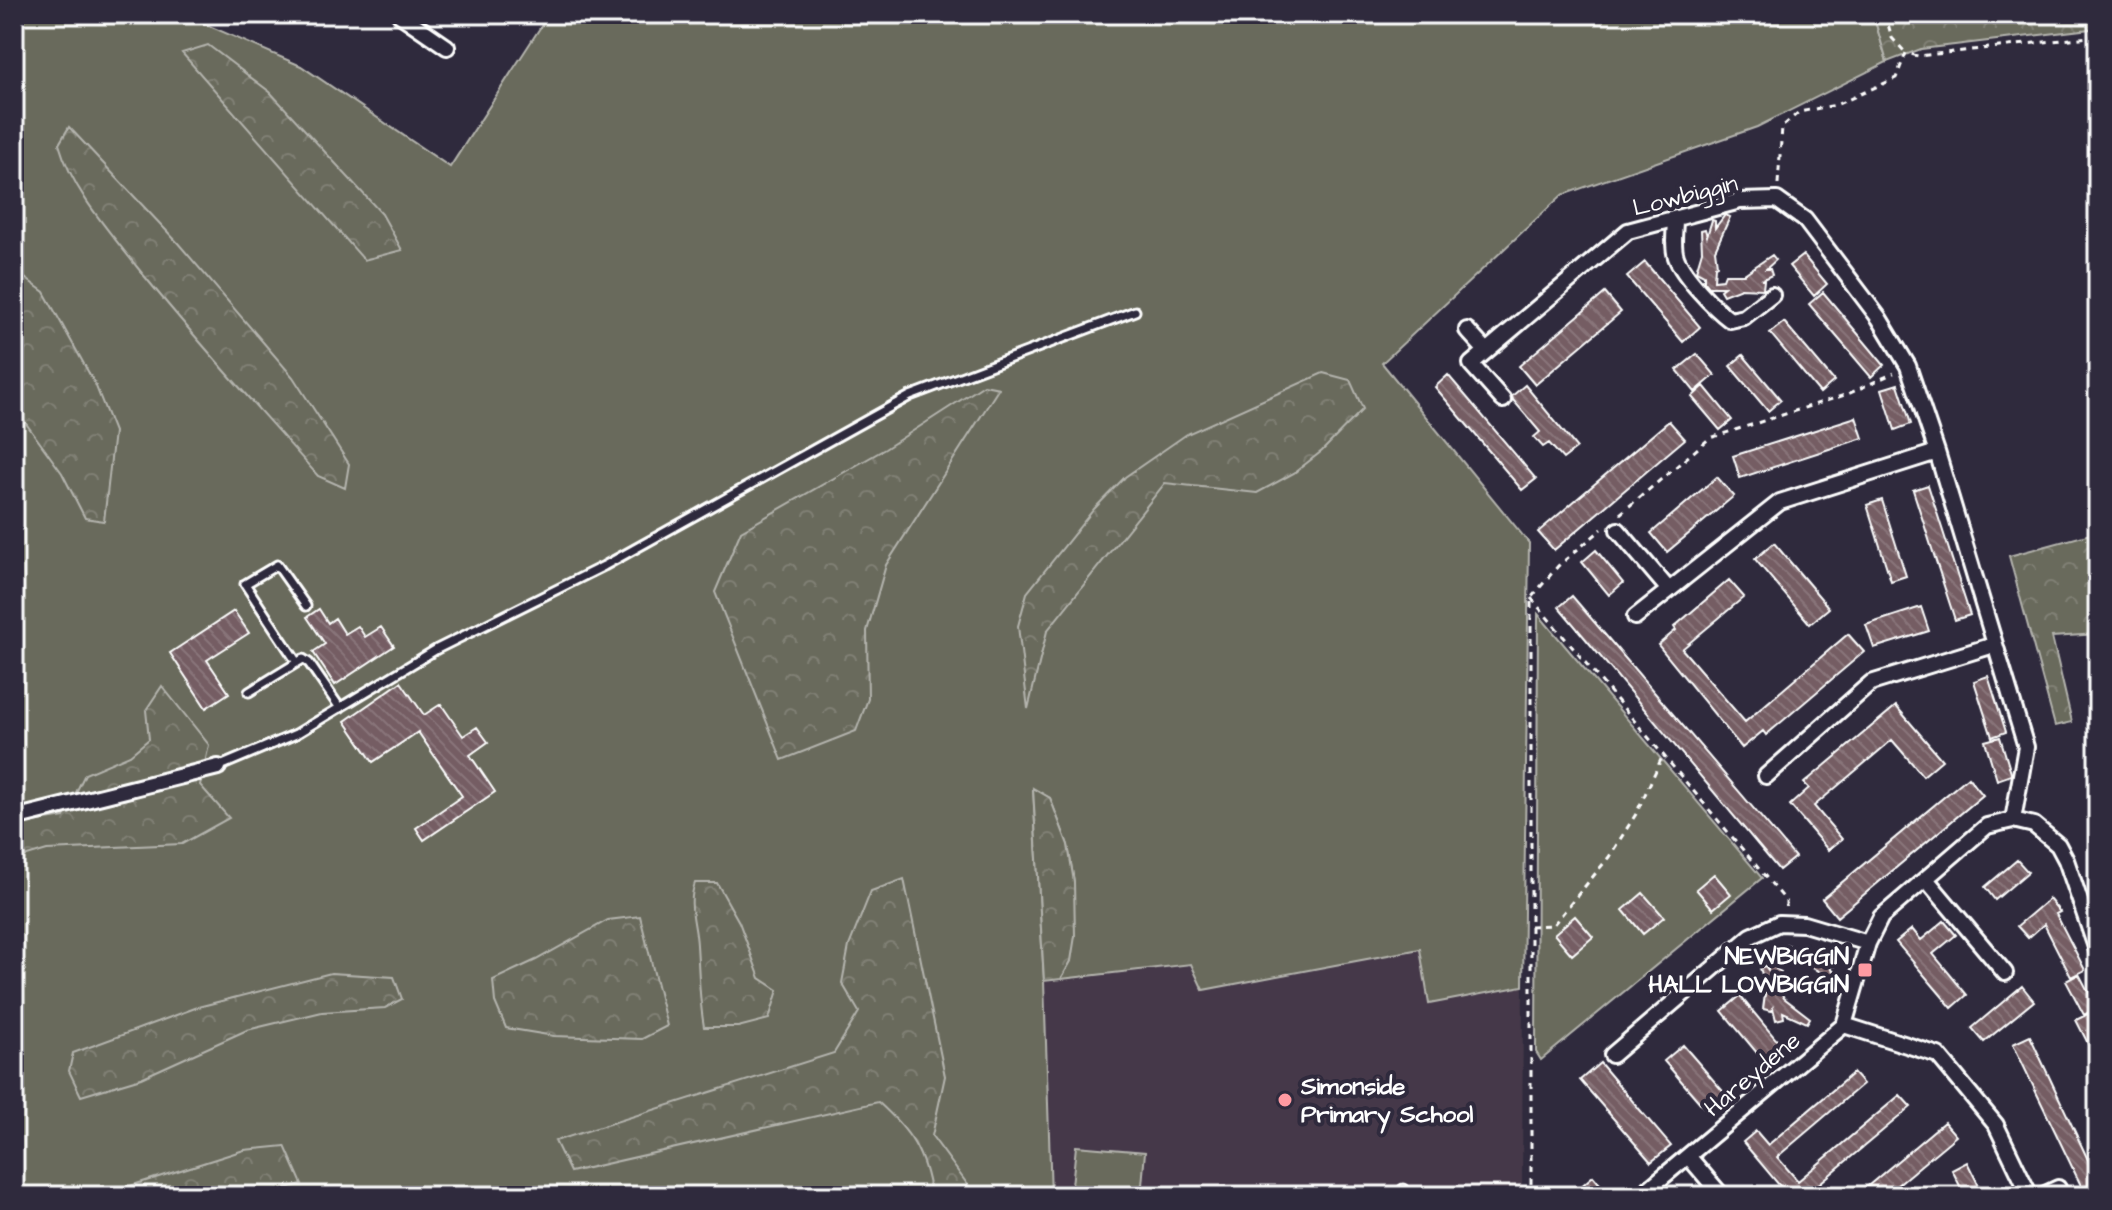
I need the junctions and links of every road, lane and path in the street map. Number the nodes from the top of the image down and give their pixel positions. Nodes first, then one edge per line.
1 (399, 14) edge
2 (1885, 14) edge
3 (419, 20) edge
4 (2098, 36) edge
5 (447, 47) dead end
6 (1906, 53) junction
7 (1777, 200) junction
8 (1675, 219) junction
9 (1772, 295) dead end
10 (1135, 311) dead end
11 (1467, 330) dead end
12 (1486, 351) junction
13 (1908, 366) junction
14 (1503, 400) dead end
15 (1937, 452) junction
16 (1618, 530) dead end
17 (1669, 590) junction
18 (1531, 598) junction
19 (306, 606) dead end
20 (1635, 617) dead end
21 (1994, 645) junction
22 (296, 661) junction
23 (249, 692) dead end
24 (340, 708) junction
25 (1663, 755) junction
26 (218, 767) joint
27 (1766, 776) dead end
28 (14, 818) edge
29 (2013, 820) junction
30 (1926, 879) junction
31 (1788, 924) junction
32 (1530, 926) junction
33 (1868, 943) junction
34 (2098, 953) edge
35 (2005, 973) dead end
36 (1844, 1025) junction
37 (1612, 1055) dead end
38 (1688, 1156) junction
39 (2058, 1188) dead end
40 (1531, 1196) edge
41 (1640, 1196) edge
42 (1722, 1196) edge
43 (2030, 1196) edge
44 (2041, 1196) edge

1 - 3 street
2 - 6 path
3 - 5 street
4 - 6 path
6 - 7 path
7 - 8 street, Lowbiggin
7 - 13 street
8 - 9 street
8 - 12 street, Lowbiggin
10 - 24 lane
11 - 12 street
12 - 14 street
13 - 15 street
13 - 18 path
15 - 17 street
15 - 21 street
16 - 17 street
17 - 20 street
18 - 25 path
18 - 32 path
19 - 22 lane
21 - 27 street
21 - 29 street
22 - 23 lane
22 - 24 lane
24 - 26 lane
25 - 31 path
25 - 32 path
26 - 28 street
29 - 30 street
29 - 34 street
30 - 33 street
30 - 35 street
31 - 33 street
31 - 37 street
32 - 40 path
33 - 36 street
36 - 38 street, Hareydene
36 - 43 street
38 - 41 street, Hareydene
38 - 42 street
39 - 44 street

